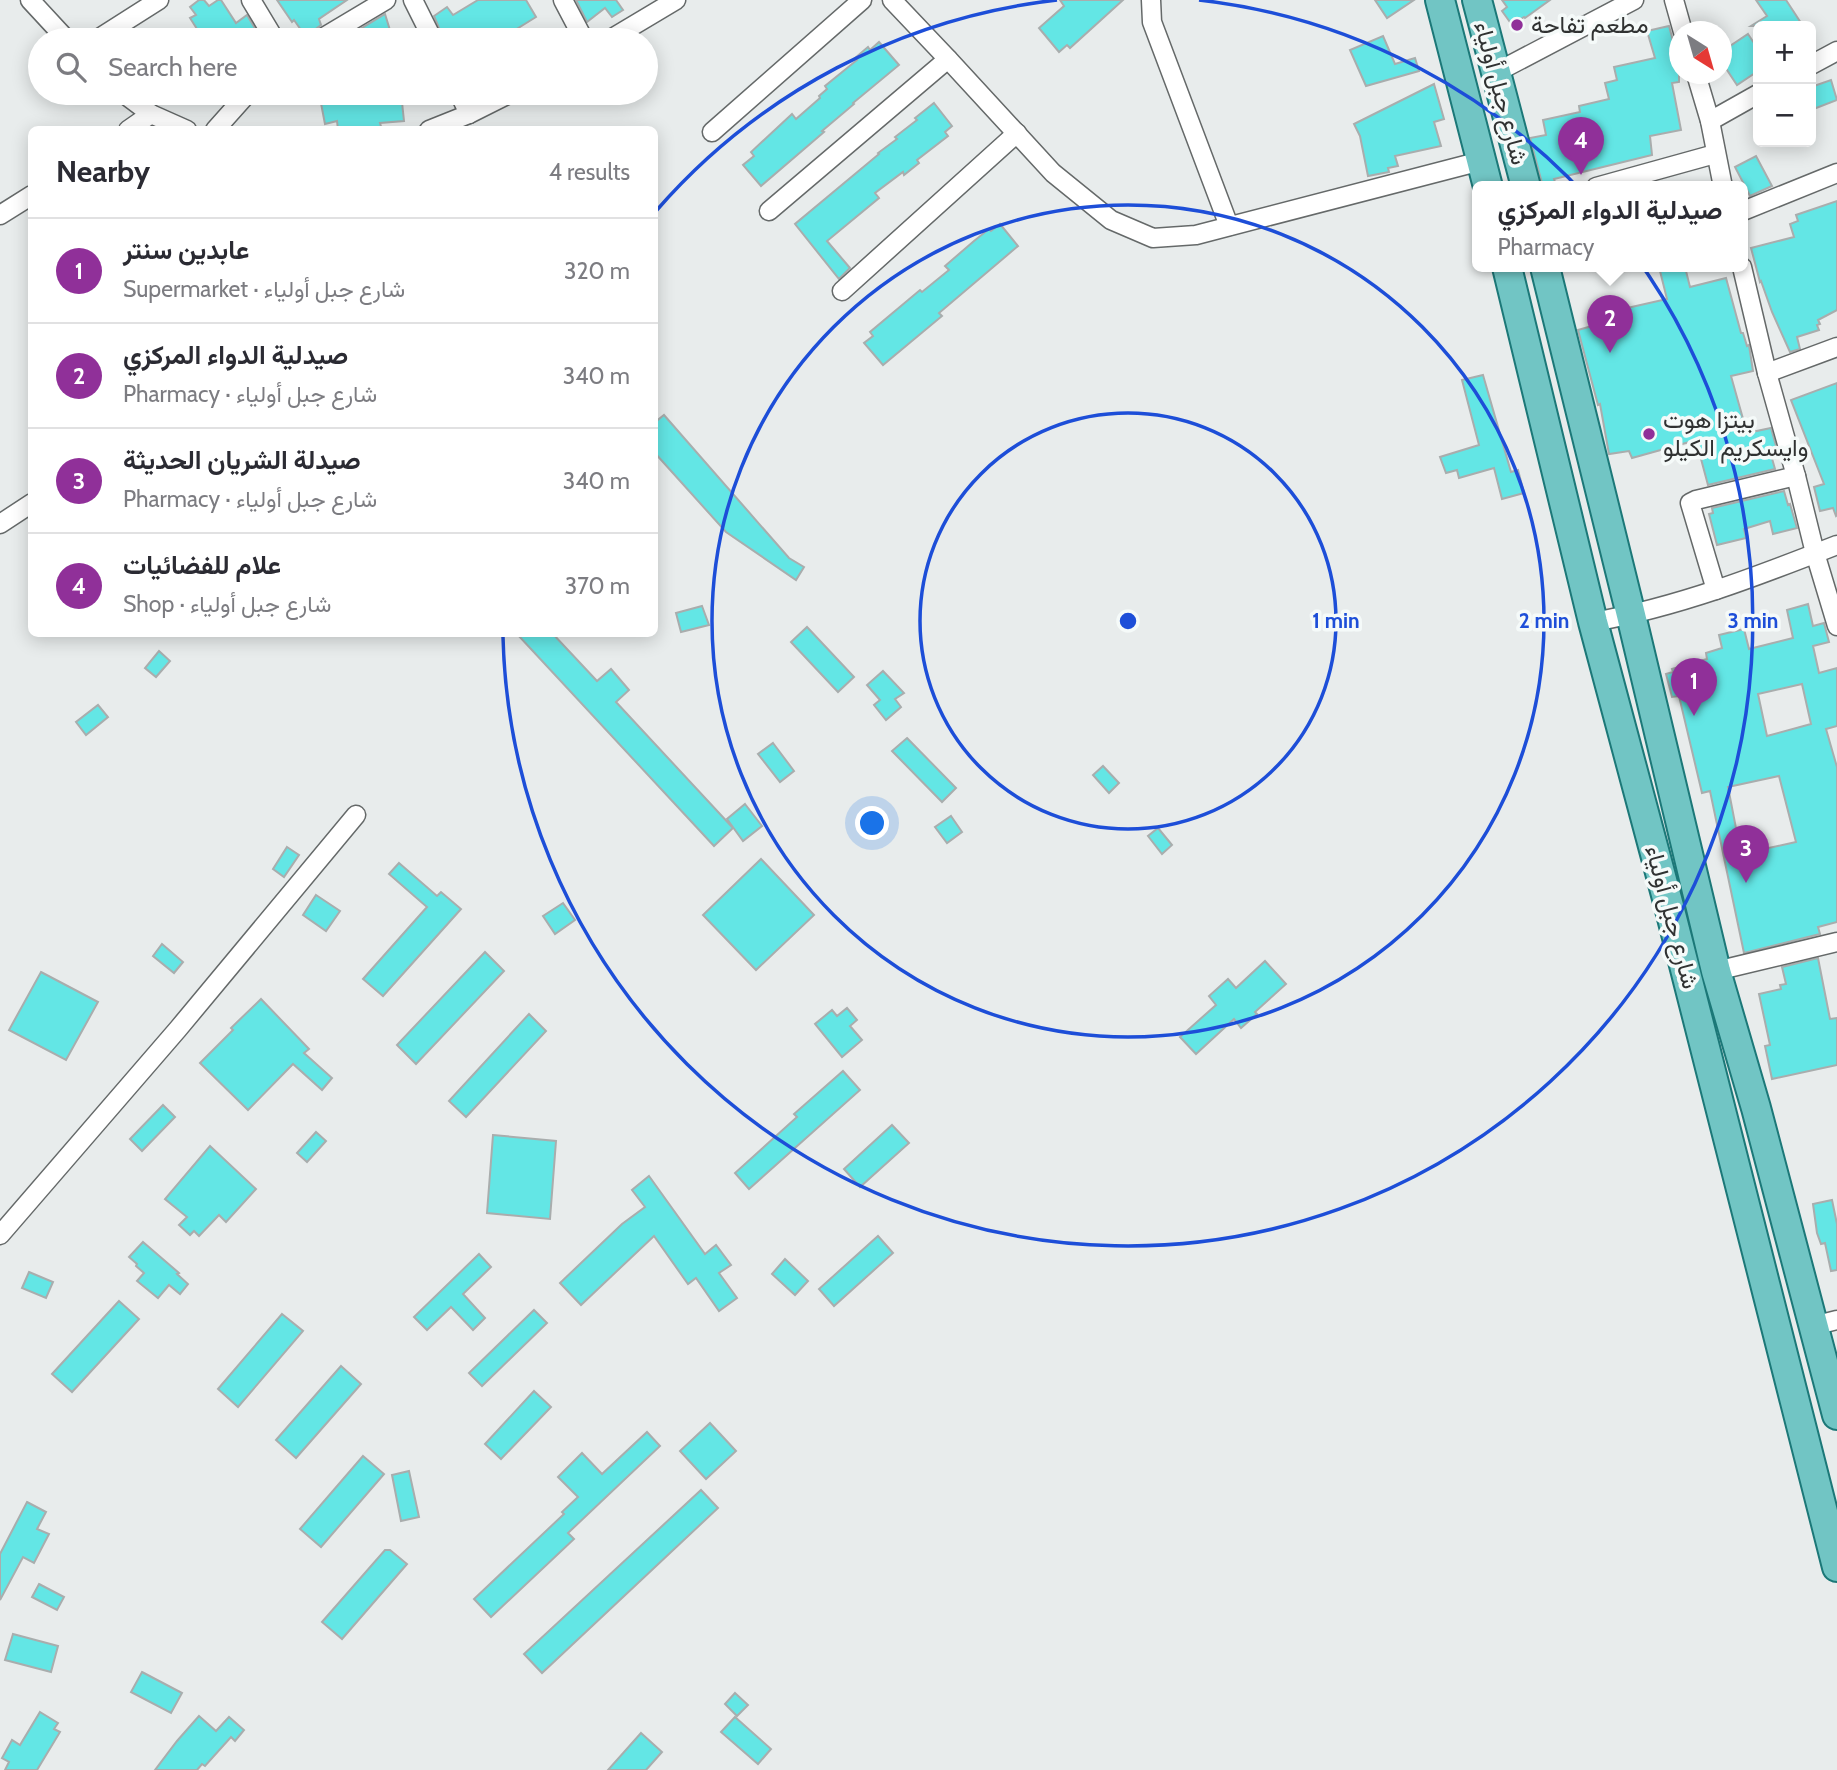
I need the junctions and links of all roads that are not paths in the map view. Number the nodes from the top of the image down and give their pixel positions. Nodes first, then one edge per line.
1 (30, 0) edge
2 (159, 0) edge
3 (251, 0) edge
4 (386, 0) edge
5 (413, 0) edge
6 (563, 0) edge
7 (676, 0) edge
8 (862, 0) edge
9 (892, 0) edge
10 (1151, 0) edge
11 (1440, 0) edge
12 (1477, 0) edge
13 (1634, 0) edge
14 (1674, 0) edge
15 (1680, 21) edge
16 (56, 28) edge
17 (115, 28) edge
18 (268, 28) edge
19 (339, 28) edge
20 (427, 28) edge
21 (578, 28) edge
22 (629, 28) edge
23 (1837, 51) edge
24 (948, 58) junction
25 (1816, 62) edge
26 (1495, 73) junction
27 (1699, 84) edge
28 (1753, 97) edge
29 (139, 105) edge
30 (237, 105) edge
31 (464, 105) edge
32 (487, 105) edge
33 (151, 114) junction
34 (469, 114) junction
35 (1710, 121) junction
36 (134, 126) edge
37 (178, 126) edge
38 (219, 126) edge
39 (439, 126) edge
40 (712, 132) dead end
41 (1017, 134) junction
42 (1715, 154) junction
43 (1837, 173) edge
44 (1484, 174) edge
45 (1524, 181) edge
46 (1618, 181) edge
47 (1722, 181) edge
48 (28, 198) edge
49 (1748, 209) edge
50 (769, 211) dead end
51 (0, 215) edge
52 (1229, 226) junction
53 (1508, 272) edge
54 (1546, 272) edge
55 (1743, 272) edge
56 (842, 291) dead end
57 (1837, 347) edge
58 (1767, 373) junction
59 (1796, 476) junction
60 (28, 506) edge
61 (0, 524) edge
62 (1837, 545) edge
63 (1815, 553) junction
64 (1716, 590) junction
65 (1631, 615) junction
66 (1594, 622) junction
67 (1837, 626) edge
68 (356, 815) dead end
69 (1837, 943) edge
70 (1716, 971) junction
71 (0, 1235) edge
72 (1825, 1323) edge
73 (1837, 1415) edge
74 (1837, 1567) edge

1 - 16 street
2 - 17 street
3 - 18 street
4 - 19 street
5 - 20 street
6 - 21 street
7 - 22 street
8 - 40 street
9 - 24 street
10 - 52 street
11 - 44 main road, شارع جبل أولياء
12 - 26 main road, شارع جبل أولياء
13 - 26 street
14 - 15 street
23 - 25 street
24 - 41 street
24 - 50 street
26 - 45 main road, شارع جبل أولياء
27 - 35 street
28 - 35 street
29 - 33 street
30 - 38 street
31 - 34 street
32 - 34 street
33 - 36 street
33 - 37 street
34 - 39 street
35 - 42 street
41 - 52 street
41 - 56 street
42 - 46 street
42 - 47 street
43 - 49 street
44 - 52 street
48 - 51 street
53 - 66 main road, شارع جبل أولياء
54 - 65 main road, شارع جبل أولياء
55 - 58 street
57 - 58 street
58 - 59 street
59 - 63 street
59 - 64 street
60 - 61 street
62 - 63 street
63 - 64 street
63 - 67 street
64 - 65 street
65 - 66 street
65 - 70 main road, شارع جبل أولياء
66 - 74 main road, شارع جبل أولياء
68 - 71 street
69 - 70 street
70 - 72 main road, شارع جبل أولياء
72 - 73 main road, شارع جبل أولياء

